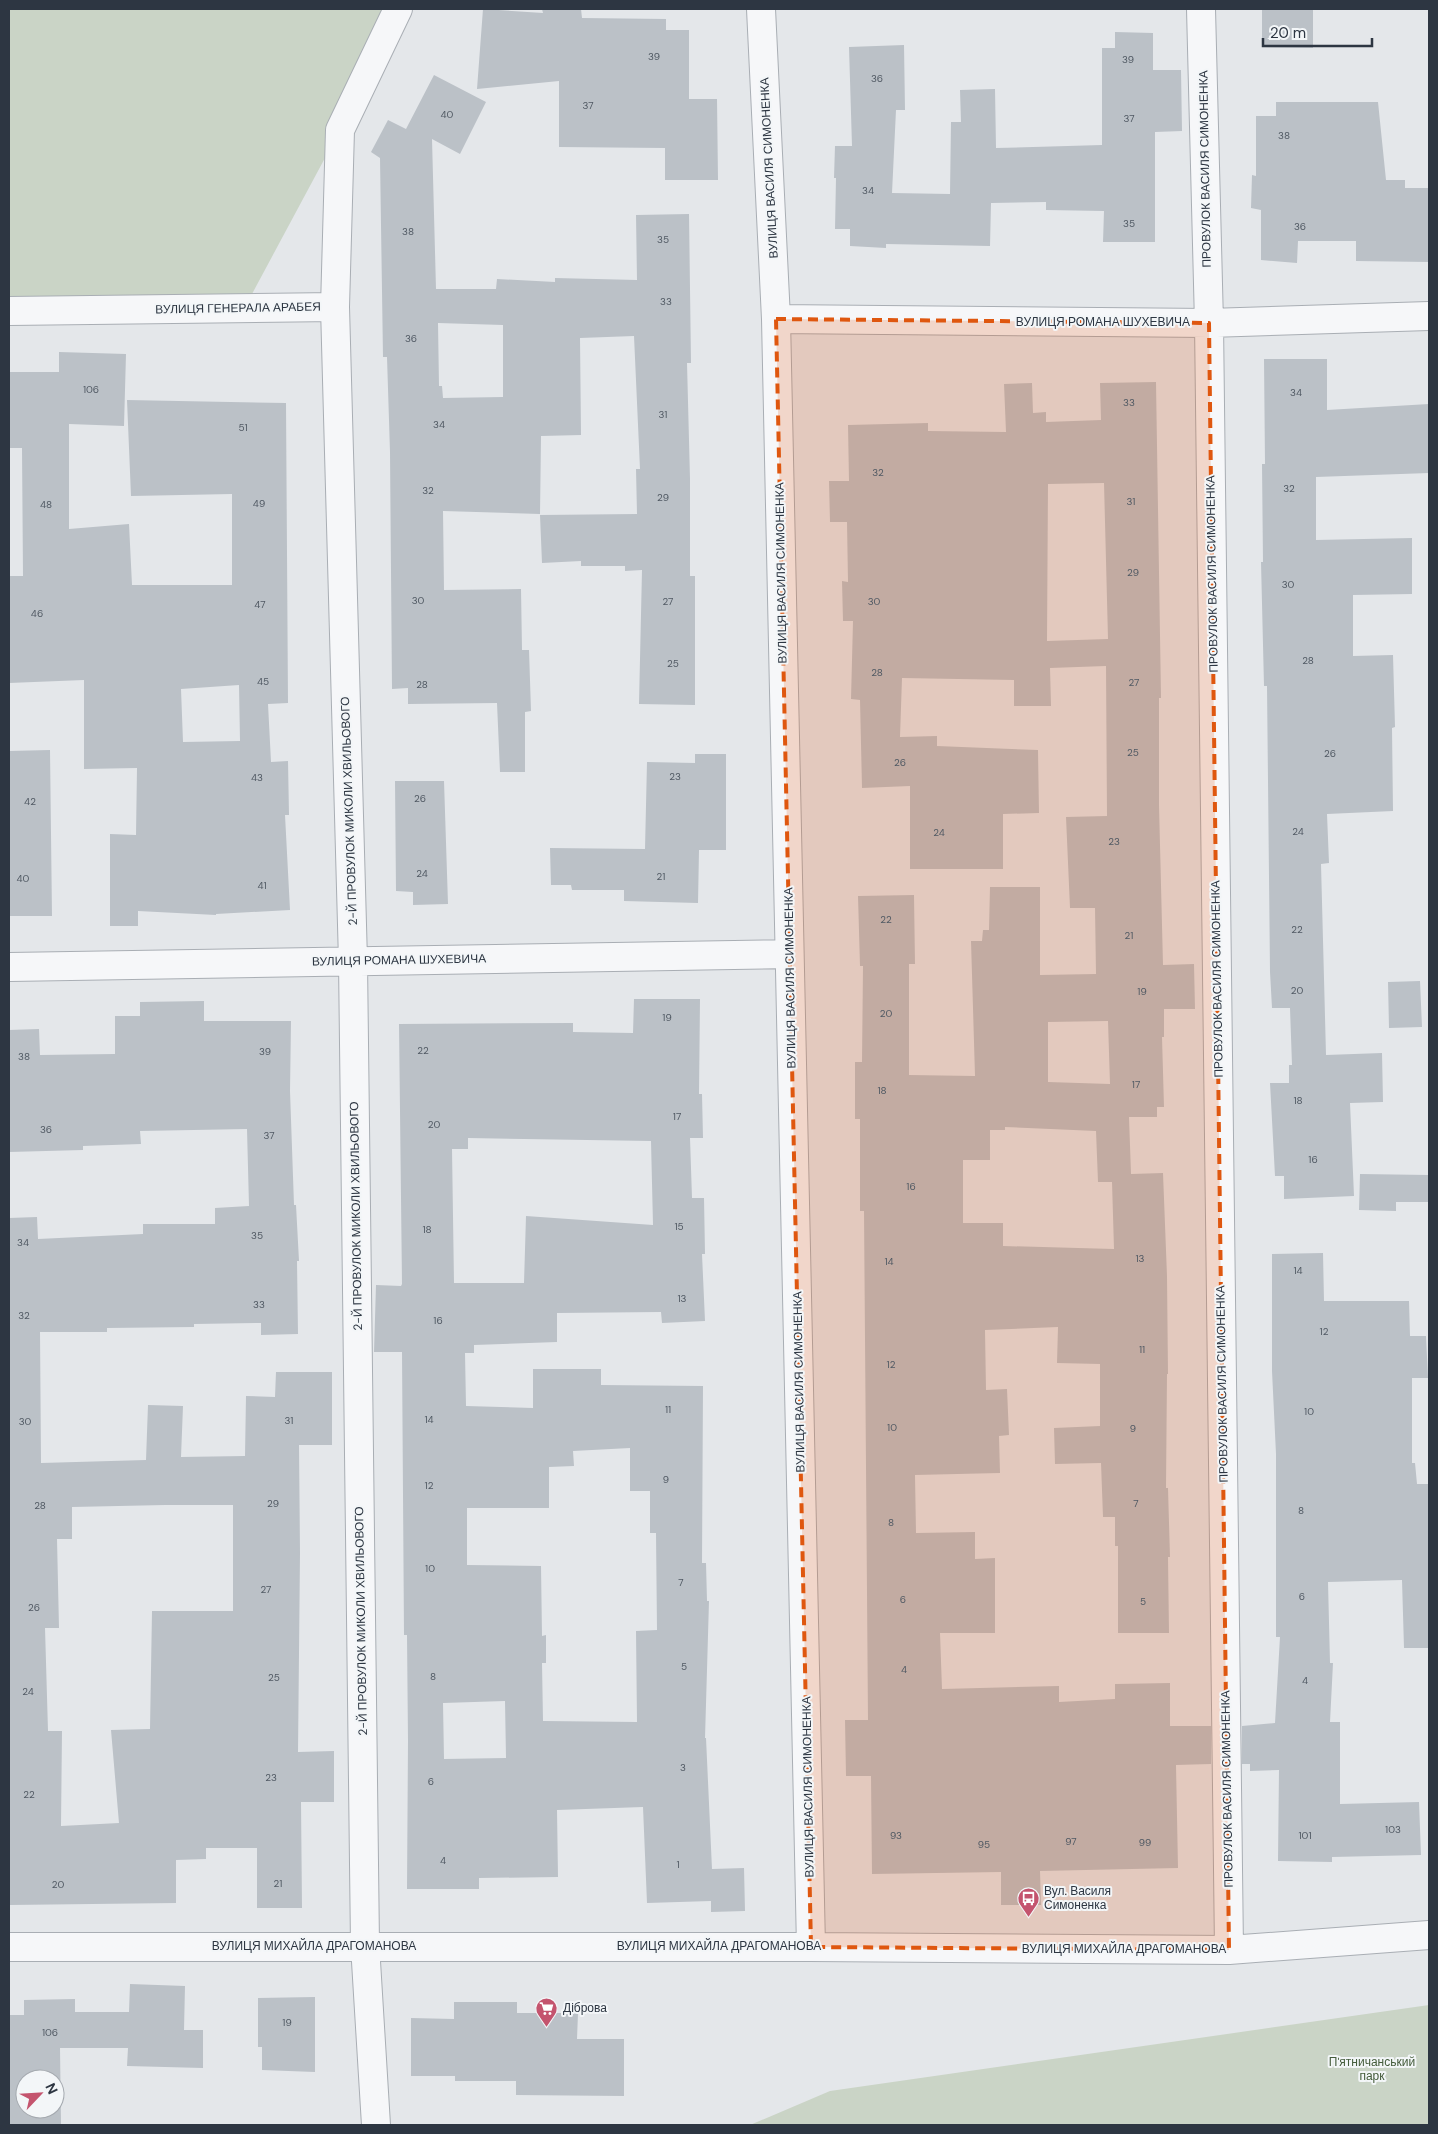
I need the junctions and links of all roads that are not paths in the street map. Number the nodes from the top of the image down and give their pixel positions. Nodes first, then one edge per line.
1 (398, 9) edge
2 (761, 9) edge
3 (1201, 9) edge
4 (335, 307) junction
5 (9, 311) edge
6 (1429, 316) edge
7 (776, 319) junction
8 (1209, 323) junction
9 (789, 954) junction
10 (353, 961) junction
11 (9, 966) edge
12 (1429, 1935) edge
13 (365, 1946) junction
14 (811, 1946) junction
15 (9, 1947) edge
16 (1230, 1950) junction
17 (376, 2125) edge

1 - 4 street, ВУЛИЦЯ ГЕНЕРАЛА АРАБЕЯ
2 - 7 street, ВУЛИЦЯ ВАСИЛЯ СИМОНЕНКА
3 - 8 street, ПРОВУЛОК ВАСИЛЯ СИМОНЕНКА
4 - 5 street, ВУЛИЦЯ ГЕНЕРАЛА АРАБЕЯ
4 - 10 street, 2-Й ПРОВУЛОК МИКОЛИ ХВИЛЬОВОГО
6 - 8 street, ВУЛИЦЯ РОМАНА ШУХЕВИЧА
7 - 8 street, ВУЛИЦЯ РОМАНА ШУХЕВИЧА
7 - 9 street, ВУЛИЦЯ ВАСИЛЯ СИМОНЕНКА
8 - 16 street, ПРОВУЛОК ВАСИЛЯ СИМОНЕНКА
9 - 10 street, ВУЛИЦЯ РОМАНА ШУХЕВИЧА
9 - 14 street, ВУЛИЦЯ ВАСИЛЯ СИМОНЕНКА
10 - 11 street, ВУЛИЦЯ РОМАНА ШУХЕВИЧА
10 - 13 street, 2-Й ПРОВУЛОК МИКОЛИ ХВИЛЬОВОГО
12 - 16 street, ВУЛИЦЯ МИХАЙЛА ДРАГОМАНОВА
13 - 14 street, ВУЛИЦЯ МИХАЙЛА ДРАГОМАНОВА
13 - 15 street, ВУЛИЦЯ МИХАЙЛА ДРАГОМАНОВА
13 - 17 street, 2-Й ПРОВУЛОК МИКОЛИ ХВИЛЬОВОГО
14 - 16 street, ВУЛИЦЯ МИХАЙЛА ДРАГОМАНОВА

